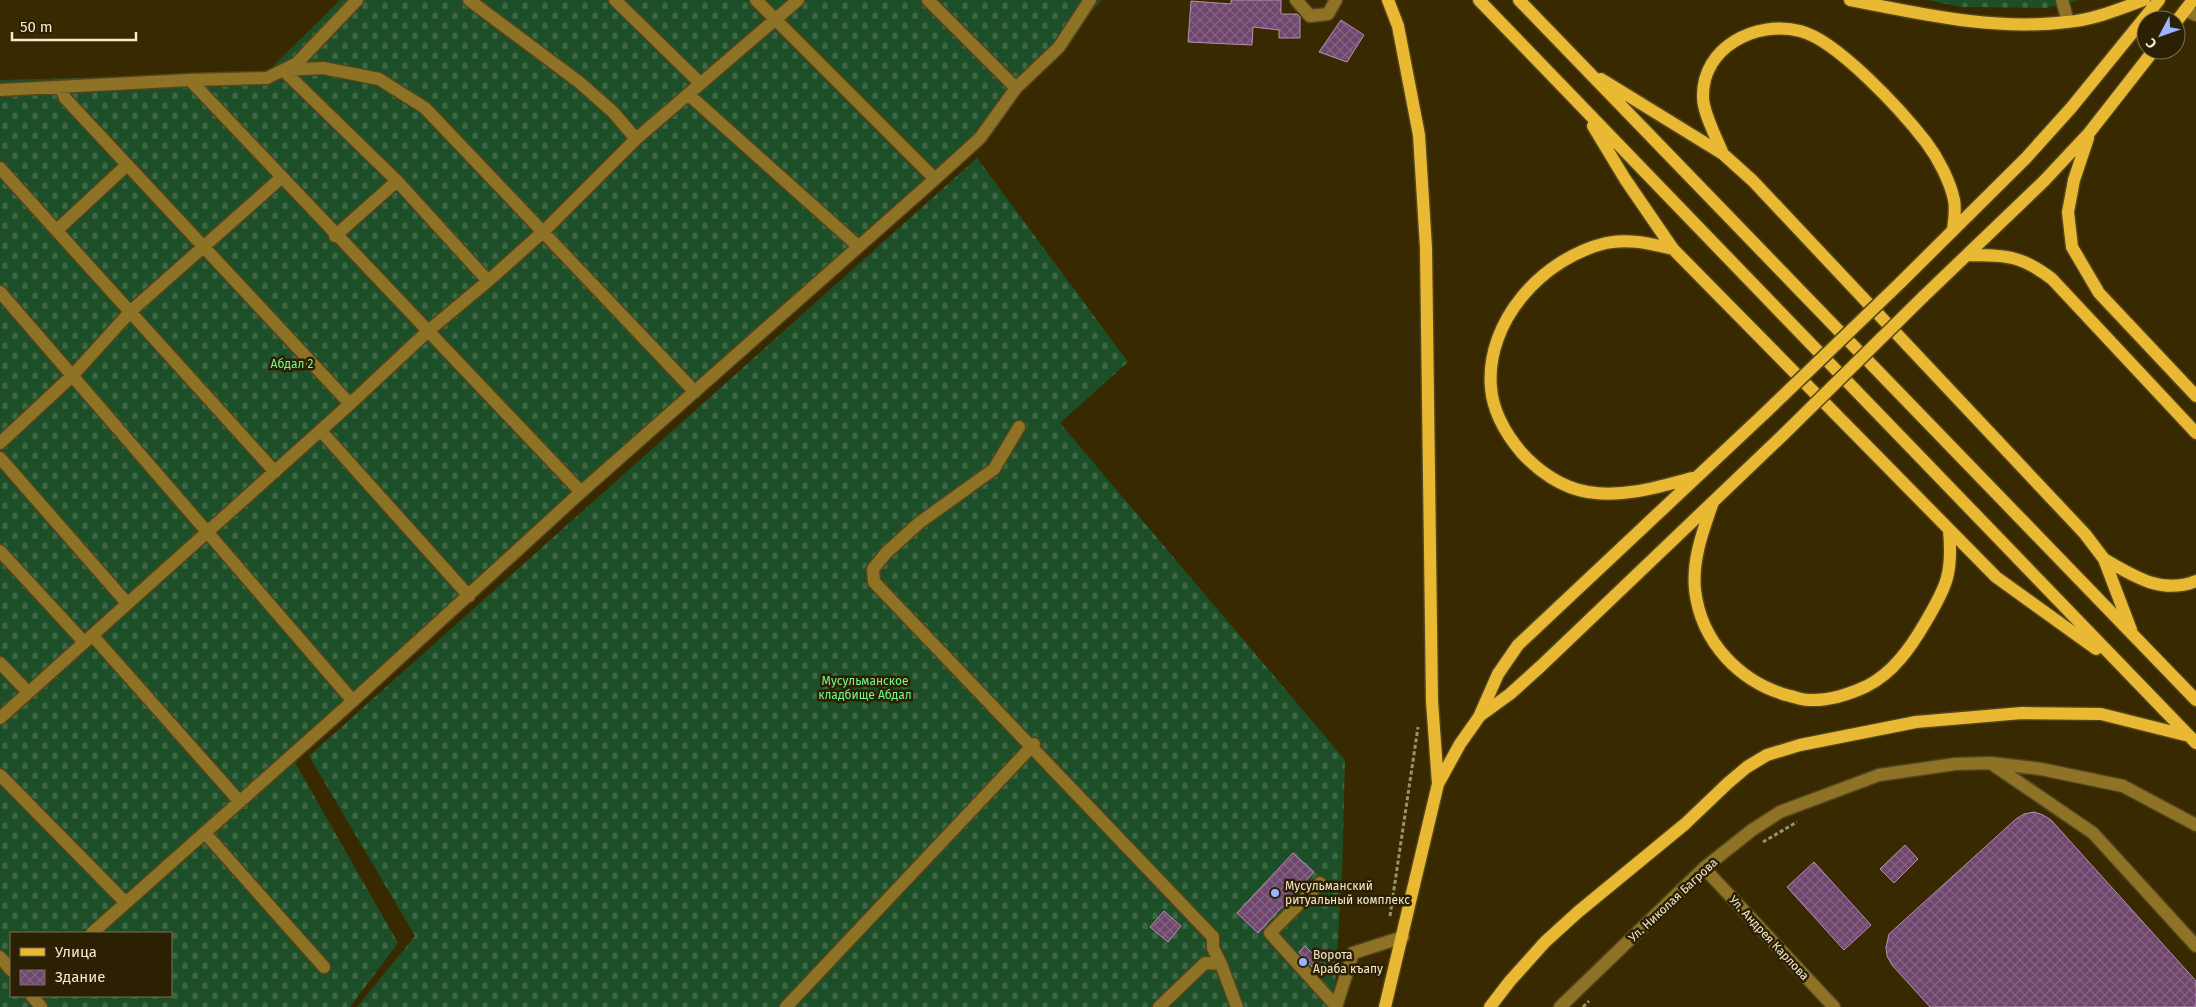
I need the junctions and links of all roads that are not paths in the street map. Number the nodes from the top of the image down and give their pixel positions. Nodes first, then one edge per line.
1 (357, 0) edge
2 (469, 0) edge
3 (615, 0) edge
4 (756, 0) edge
5 (798, 0) edge
6 (928, 0) edge
7 (1090, 0) edge
8 (1296, 0) edge
9 (1336, 0) edge
10 (1388, 0) edge
11 (1479, 0) edge
12 (1519, 0) edge
13 (1850, 0) edge
14 (2062, 0) edge
15 (2144, 0) edge
16 (2159, 0) edge
17 (776, 19) junction
18 (2068, 22) junction
19 (2146, 60) edge
20 (1586, 69) junction
21 (283, 70) junction
22 (190, 80) junction
23 (700, 84) junction
24 (62, 88) junction
25 (1016, 88) junction
26 (0, 90) edge
27 (689, 94) junction
28 (1582, 107) junction
29 (2089, 133) junction
30 (636, 139) junction
31 (1723, 154) junction
32 (127, 165) junction
33 (0, 168) edge
34 (281, 178) junction
35 (935, 180) junction
36 (397, 181) junction
37 (57, 230) junction
38 (1953, 230) junction
39 (544, 231) junction
40 (335, 236) junction
41 (204, 246) junction
42 (858, 246) junction
43 (1673, 249) junction
44 (1967, 255) junction
45 (488, 281) junction
46 (0, 292) edge
47 (131, 311) junction
48 (427, 332) junction
49 (72, 376) junction
50 (695, 392) junction
51 (2196, 396) edge
52 (350, 404) junction
53 (1019, 427) dead end
54 (321, 431) junction
55 (2196, 433) edge
56 (0, 443) edge
57 (0, 458) edge
58 (275, 472) junction
59 (1694, 478) junction
60 (581, 492) junction
61 (1713, 502) junction
62 (1949, 530) junction
63 (207, 532) junction
64 (0, 552) edge
65 (2104, 560) junction
66 (2196, 581) edge
67 (469, 596) junction
68 (127, 603) junction
69 (2132, 634) junction
70 (88, 639) junction
71 (0, 663) edge
72 (2123, 668) junction
73 (28, 692) junction
74 (2196, 700) edge
75 (353, 701) junction
76 (1479, 717) junction
77 (0, 718) edge
78 (2193, 739) edge
79 (1032, 746) junction
80 (1991, 763) junction
81 (0, 776) edge
82 (1438, 784) junction
83 (240, 802) junction
84 (2196, 825) edge
85 (205, 833) junction
86 (1704, 868) junction
87 (1320, 883) dead end
88 (126, 903) junction
89 (93, 932) edge
90 (1403, 937) junction
91 (2196, 946) edge
92 (0, 957) edge
93 (1221, 964) junction
94 (324, 967) dead end
95 (10, 969) edge
96 (33, 997) edge
97 (42, 1007) edge
98 (786, 1007) edge
99 (1159, 1007) edge
100 (1237, 1007) edge
101 (1336, 1007) edge
102 (1385, 1007) edge
103 (1490, 1007) edge
104 (1560, 1007) edge
105 (1834, 1007) edge

1 - 21 street
2 - 30 street
3 - 23 street
4 - 17 street
5 - 17 street
6 - 25 street
7 - 25 street
8 - 9 street
10 - 82 main road
11 - 28 main road
12 - 20 main road
13 - 18 main road
14 - 18 street
15 - 18 main road
16 - 38 main road
17 - 23 street
17 - 35 street
19 - 29 main road
20 - 31 main road
20 - 69 main road
21 - 22 street
21 - 36 street
21 - 39 street
22 - 24 street
22 - 34 street
23 - 27 street
24 - 26 street
24 - 32 street
25 - 35 street
27 - 30 street
27 - 42 street
28 - 43 main road
28 - 72 main road
29 - 44 main road
29 - 51 main road
30 - 39 street
31 - 38 main road
31 - 65 main road
32 - 37 street
32 - 41 street
33 - 37 street
34 - 40 street
34 - 41 street
35 - 42 street
36 - 40 street
36 - 45 street
37 - 47 street
38 - 59 main road, bridge
39 - 45 street
39 - 50 street
40 - 48 street
41 - 47 street
41 - 52 street
42 - 50 street
43 - 59 main road
43 - 62 main road
44 - 55 main road
44 - 61 main road, bridge
45 - 48 street
46 - 49 street
47 - 49 street
47 - 58 street
48 - 52 street
48 - 60 street
49 - 56 street
49 - 63 street
50 - 60 street
52 - 54 street
53 - 79 street
54 - 58 street
54 - 67 street
57 - 68 street
58 - 63 street
59 - 76 main road
60 - 67 street
61 - 62 main road
61 - 76 main road
62 - 72 main road
63 - 68 street
63 - 75 street
64 - 70 street
65 - 66 main road
65 - 69 main road
67 - 75 street
68 - 70 street
69 - 74 main road
70 - 73 street
70 - 83 street
71 - 73 street
72 - 78 main road
73 - 77 street
75 - 83 street
76 - 82 main road
78 - 103 main road
79 - 93 street
79 - 98 street
80 - 84 street, Ул. Николая Багрова
80 - 86 street, Ул. Николая Багрова
80 - 91 street
81 - 88 street
82 - 90 main road
83 - 85 street
85 - 88 street
85 - 94 street
86 - 104 street, Ул. Николая Багрова
86 - 105 street, Ул. Андрея Карлова
87 - 101 street
88 - 89 street
90 - 101 street
90 - 102 main road
92 - 95 street
93 - 99 street
93 - 100 street
96 - 97 street

